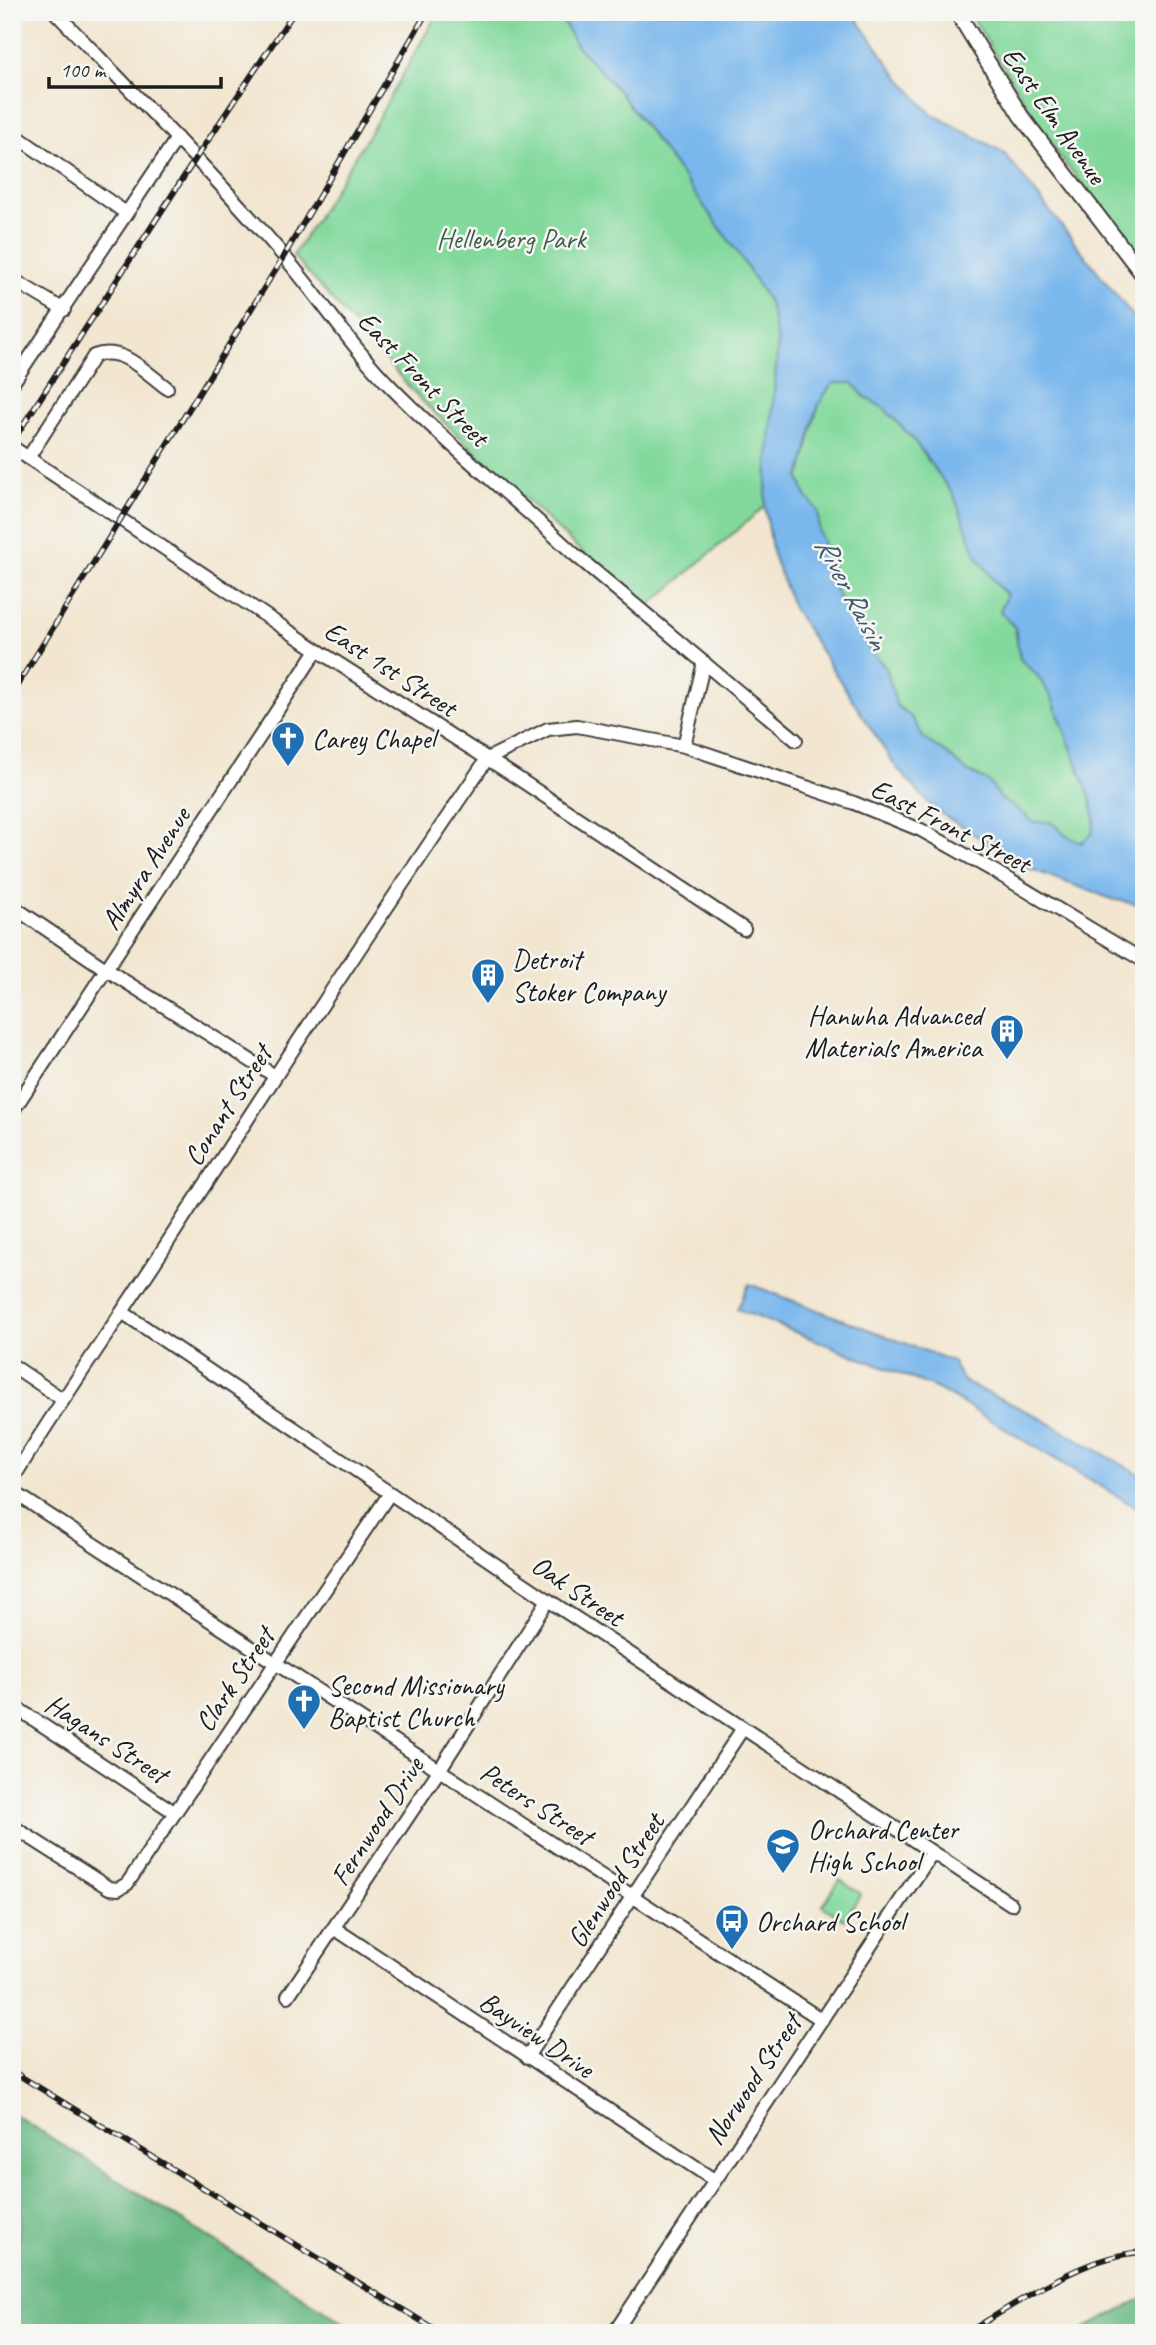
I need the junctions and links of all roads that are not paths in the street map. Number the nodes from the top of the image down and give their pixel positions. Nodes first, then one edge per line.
1 (16, 12) edge
2 (55, 12) edge
3 (957, 12) edge
4 (12, 18) edge
5 (12, 133) edge
6 (177, 138) junction
7 (125, 213) junction
8 (1144, 276) edge
9 (12, 279) edge
10 (64, 310) junction
11 (12, 384) edge
12 (167, 388) dead end
13 (12, 447) edge
14 (27, 458) junction
15 (317, 650) junction
16 (704, 662) junction
17 (796, 740) dead end
18 (684, 746) junction
19 (487, 759) junction
20 (12, 906) edge
21 (744, 929) dead end
22 (1144, 961) edge
23 (107, 970) junction
24 (275, 1076) junction
25 (12, 1112) edge
26 (122, 1312) junction
27 (12, 1365) edge
28 (62, 1399) junction
29 (12, 1480) edge
30 (12, 1491) edge
31 (390, 1493) junction
32 (548, 1600) junction
33 (275, 1661) junction
34 (12, 1705) edge
35 (743, 1728) junction
36 (440, 1769) junction
37 (174, 1812) junction
38 (12, 1826) edge
39 (932, 1853) junction
40 (634, 1896) junction
41 (1011, 1903) dead end
42 (334, 1928) junction
43 (288, 1996) dead end
44 (822, 2020) junction
45 (527, 2057) junction
46 (714, 2180) junction
47 (614, 2333) edge

1 - 4 street
2 - 6 street, East Front Street
3 - 8 main road, East Elm Avenue
5 - 7 street
6 - 7 street
6 - 16 street, East Front Street
7 - 10 street
9 - 10 street
10 - 11 street
12 - 14 street
13 - 14 street, East 1st Street
14 - 15 street, East 1st Street
15 - 19 street, East 1st Street
15 - 23 street, Almyra Avenue
16 - 17 street, East Front Street
16 - 18 street
18 - 19 street, East Front Street
18 - 22 street, East Front Street
19 - 21 street, East 1st Street
19 - 24 street, Conant Street
20 - 23 street
23 - 24 street
23 - 25 street, Almyra Avenue
24 - 26 street, Conant Street
26 - 28 street, Conant Street
26 - 31 street, Oak Street
27 - 28 street
28 - 29 street, Conant Street
30 - 33 street, Peters Street
31 - 32 street, Oak Street
31 - 33 street, Clark Street
32 - 35 street, Oak Street
32 - 36 street, Fernwood Drive
33 - 36 street, Peters Street
33 - 37 street, Clark Street
34 - 37 street, Hagans Street
35 - 39 street, Oak Street
35 - 40 street, Glenwood Street
36 - 40 street, Peters Street
36 - 42 street, Fernwood Drive
37 - 38 street, Clark Street
39 - 41 street, Oak Street
39 - 44 street, Norwood Street
40 - 44 street, Peters Street
40 - 45 street, Glenwood Street
42 - 43 street, Fernwood Drive
42 - 45 street, Bayview Drive
44 - 46 street, Norwood Street
45 - 46 street, Bayview Drive
46 - 47 street, Norwood Street

